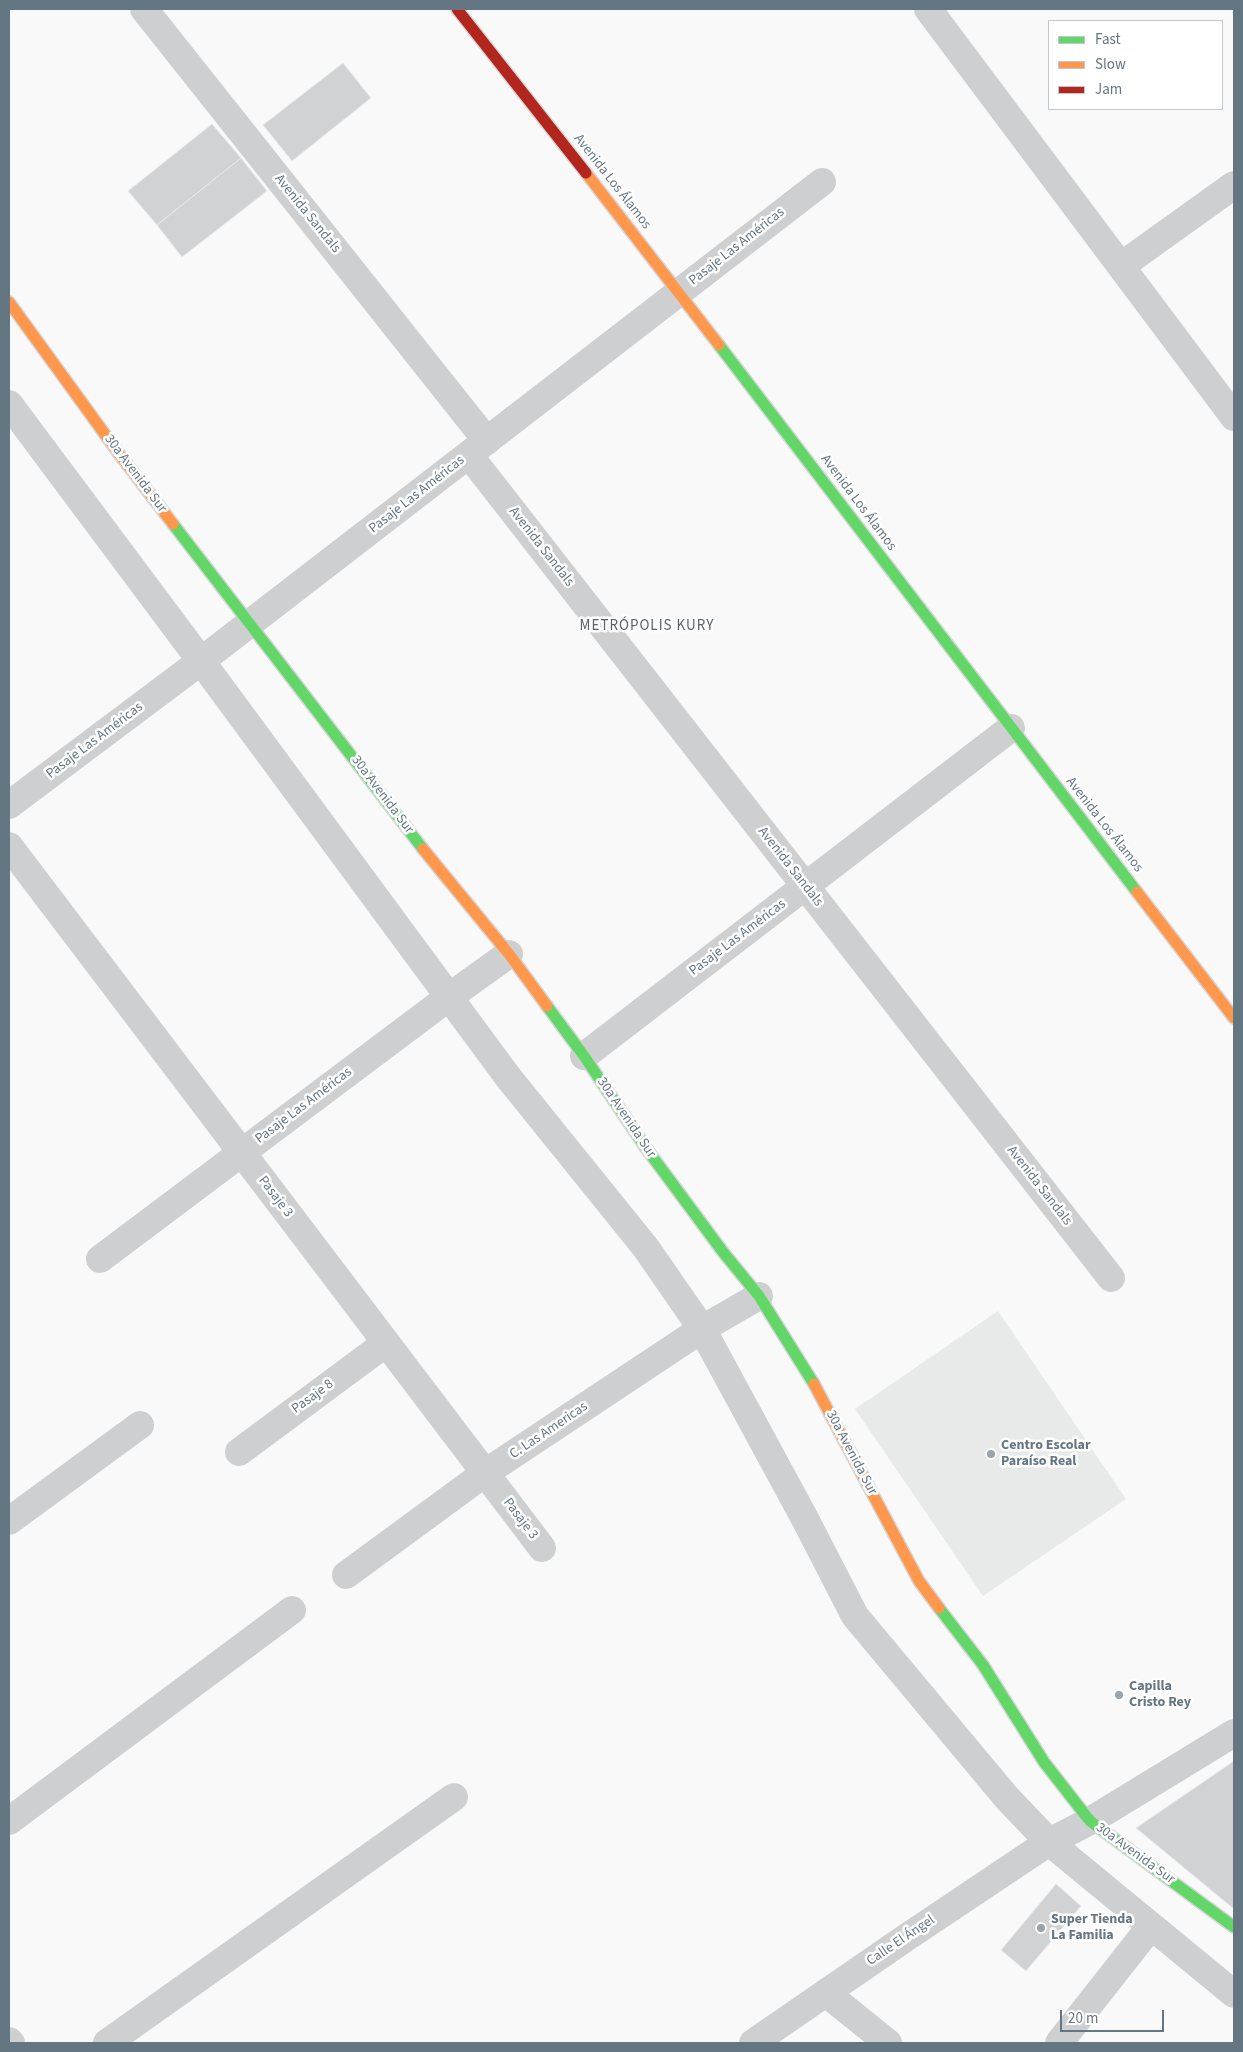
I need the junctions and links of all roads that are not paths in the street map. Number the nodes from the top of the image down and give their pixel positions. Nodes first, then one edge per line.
1 (144, 9) edge
2 (457, 9) edge
3 (933, 10) edge
4 (822, 182) dead end
5 (1234, 185) edge
6 (1120, 266) junction
7 (679, 292) junction
8 (9, 302) edge
9 (9, 404) edge
10 (1234, 417) edge
11 (478, 448) junction
12 (250, 623) junction
13 (201, 661) junction
14 (1011, 728) junction
15 (9, 805) edge
16 (9, 846) edge
17 (805, 887) junction
18 (509, 954) junction
19 (449, 997) junction
20 (1234, 1018) edge
21 (584, 1056) junction
22 (242, 1152) junction
23 (100, 1259) dead end
24 (1111, 1278) dead end
25 (759, 1296) junction
26 (702, 1329) junction
27 (386, 1343) junction
28 (140, 1425) dead end
29 (239, 1452) dead end
30 (485, 1473) junction
31 (9, 1521) edge
32 (542, 1548) dead end
33 (346, 1575) dead end
34 (292, 1610) dead end
35 (1234, 1734) edge
36 (454, 1797) dead end
37 (9, 1821) edge
38 (1090, 1821) junction
39 (1049, 1842) junction
40 (1151, 1926) junction
41 (1234, 1927) edge
42 (826, 1993) junction
43 (1234, 1994) edge
44 (107, 2043) edge
45 (754, 2043) edge
46 (888, 2043) edge
47 (1059, 2043) edge

1 - 11 street, Avenida Sandals
2 - 7 street, Avenida Los Álamos
3 - 6 street
4 - 7 street, Pasaje Las Américas
5 - 6 street
6 - 10 street
7 - 11 street, Pasaje Las Américas
7 - 14 street, Avenida Los Álamos
8 - 12 street, 30a Avenida Sur
9 - 13 street
11 - 12 street, Pasaje Las Américas
11 - 17 street, Avenida Sandals
12 - 13 street, Pasaje Las Américas
12 - 18 street, 30a Avenida Sur
13 - 15 street, Pasaje Las Américas
13 - 19 street
14 - 17 street, Pasaje Las Américas
14 - 20 street, Avenida Los Álamos
16 - 22 street, Pasaje 3
17 - 21 street, Pasaje Las Américas
17 - 24 street, Avenida Sandals
18 - 19 street, Pasaje Las Américas
18 - 21 street, 30a Avenida Sur
19 - 22 street, Pasaje Las Américas
19 - 26 street
21 - 25 street, 30a Avenida Sur
22 - 23 street, Pasaje Las Américas
22 - 27 street, Pasaje 3
25 - 26 street, C. Las Americas
25 - 38 street, 30a Avenida Sur
26 - 30 street, C. Las Americas
26 - 39 street
27 - 29 street, Pasaje 8
27 - 30 street, Pasaje 3
28 - 31 street
30 - 32 street, Pasaje 3
30 - 33 street, C. Las Americas
34 - 37 street
35 - 38 street, Calle El Ángel
36 - 44 street
38 - 39 street, Calle El Ángel
38 - 41 street, 30a Avenida Sur
39 - 40 street
39 - 42 street, Calle El Ángel
40 - 43 street
40 - 47 street
42 - 45 street, Calle El Ángel
42 - 46 street

